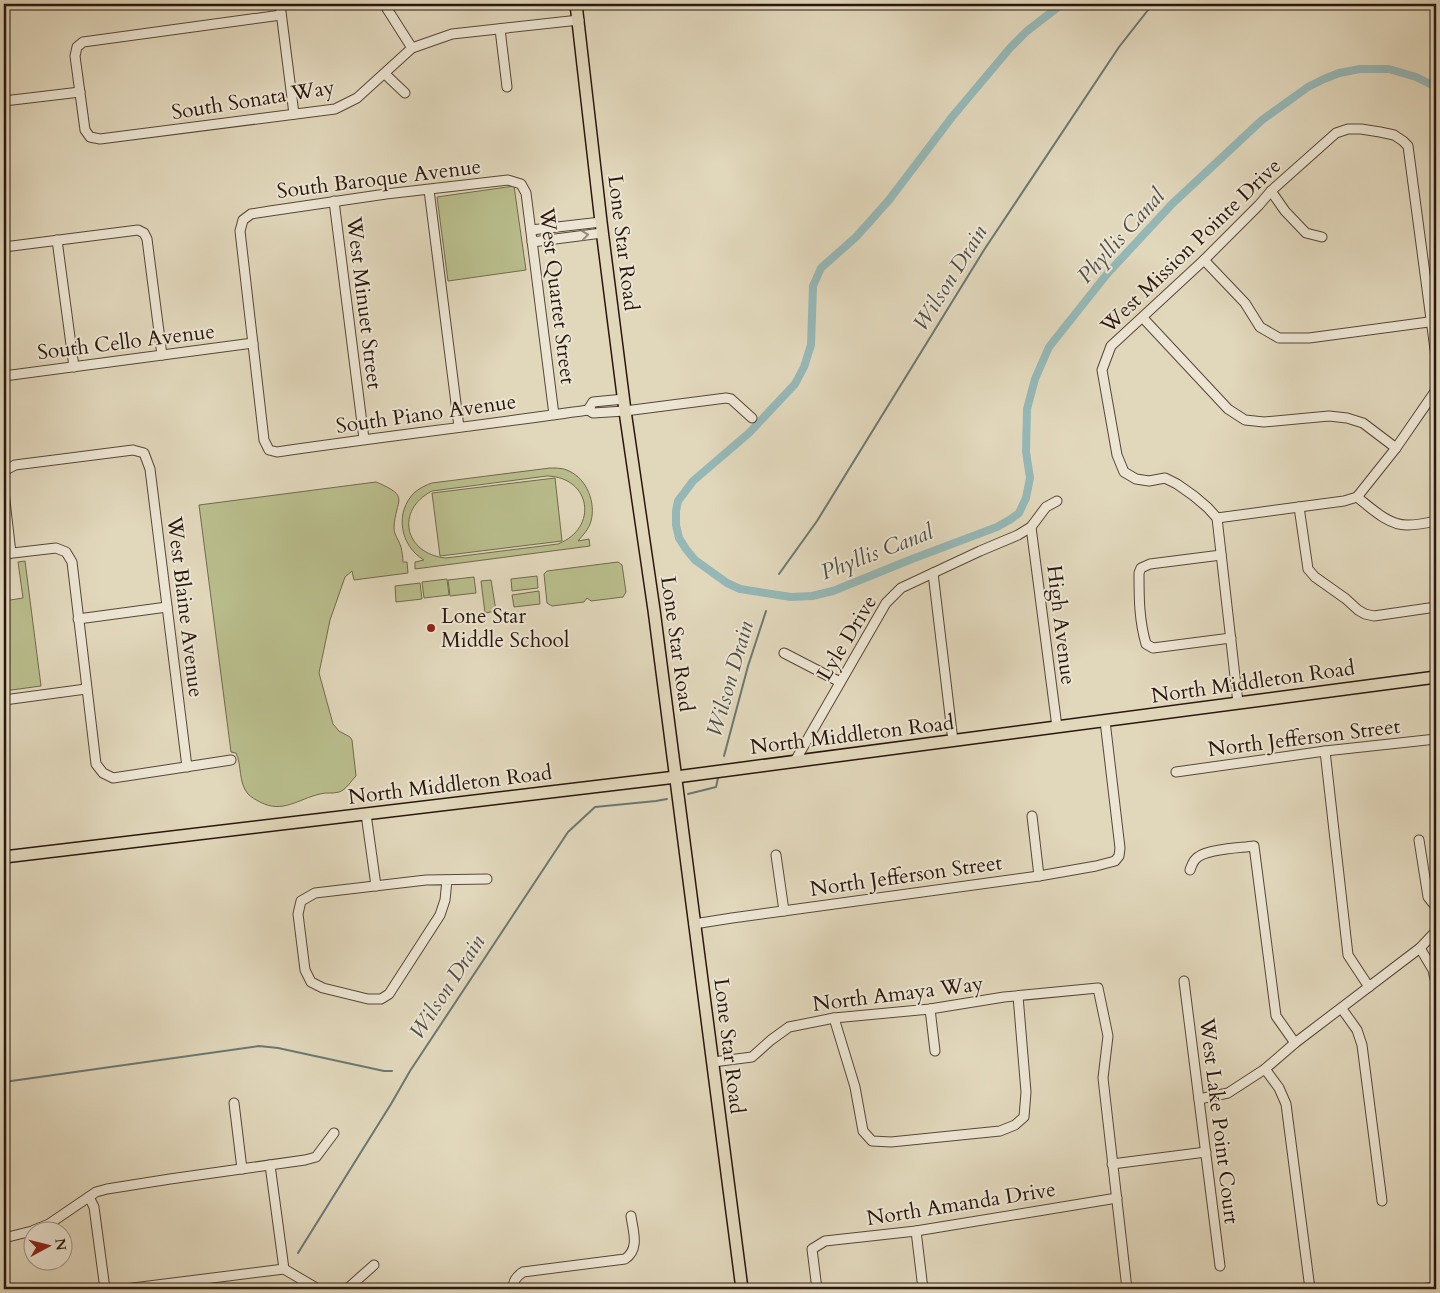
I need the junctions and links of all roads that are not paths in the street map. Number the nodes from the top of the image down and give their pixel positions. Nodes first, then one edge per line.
1 (280, 4) edge
2 (384, 4) edge
3 (576, 4) edge
4 (282, 15) junction
5 (578, 20) junction
6 (500, 29) junction
7 (412, 48) junction
8 (384, 74) junction
9 (507, 87) dead end
10 (80, 92) junction
11 (405, 93) dead end
12 (4, 101) edge
13 (294, 114) junction
14 (4, 131) edge
15 (4, 144) edge
16 (521, 184) joint
17 (429, 190) junction
18 (1271, 191) junction
19 (334, 201) junction
20 (602, 227) junction
21 (531, 230) junction
22 (1322, 237) dead end
23 (58, 240) junction
24 (532, 242) junction
25 (4, 247) edge
26 (1204, 260) junction
27 (1143, 318) junction
28 (1434, 322) edge
29 (253, 343) junction
30 (162, 355) junction
31 (1436, 356) edge
32 (74, 367) junction
33 (4, 376) edge
34 (1436, 390) edge
35 (624, 405) junction
36 (554, 414) junction
37 (752, 418) dead end
38 (459, 427) junction
39 (364, 439) junction
40 (1396, 448) junction
41 (4, 471) edge
42 (4, 492) edge
43 (1357, 497) junction
44 (1057, 501) dead end
45 (1299, 508) junction
46 (1217, 518) junction
47 (1436, 521) edge
48 (1031, 527) junction
49 (7, 554) edge
50 (1221, 555) junction
51 (933, 574) junction
52 (167, 607) junction
53 (1436, 607) edge
54 (78, 620) junction
55 (1231, 638) junction
56 (784, 653) dead end
57 (1436, 677) edge
58 (840, 682) junction
59 (86, 689) junction
60 (4, 700) edge
61 (1238, 703) junction
62 (1106, 721) junction
63 (1057, 727) junction
64 (1436, 739) edge
65 (953, 740) junction
66 (1325, 751) junction
67 (231, 760) dead end
68 (795, 761) junction
69 (187, 767) junction
70 (1176, 772) dead end
71 (676, 777) junction
72 (366, 814) junction
73 (1032, 816) dead end
74 (1419, 840) dead end
75 (776, 855) dead end
76 (4, 857) edge
77 (1190, 870) dead end
78 (1039, 876) junction
79 (487, 879) dead end
80 (446, 880) junction
81 (376, 886) junction
82 (1436, 907) edge
83 (784, 911) junction
84 (694, 924) junction
85 (1436, 931) edge
86 (1420, 948) junction
87 (1184, 981) dead end
88 (1436, 983) edge
89 (1368, 987) junction
90 (1018, 996) junction
91 (1342, 1008) junction
92 (930, 1009) junction
93 (834, 1018) junction
94 (1296, 1043) junction
95 (934, 1051) dead end
96 (713, 1062) junction
97 (1264, 1069) junction
98 (1199, 1099) junction
99 (234, 1103) dead end
100 (334, 1133) dead end
101 (1206, 1152) junction
102 (1112, 1164) junction
103 (270, 1165) junction
104 (242, 1169) junction
105 (89, 1197) junction
106 (1117, 1198) junction
107 (1382, 1201) dead end
108 (631, 1216) dead end
109 (55, 1220) edge
110 (916, 1231) junction
111 (22, 1234) edge
112 (4, 1238) edge
113 (374, 1265) dead end
114 (1220, 1266) dead end
115 (284, 1269) junction
116 (1436, 1287) edge
117 (105, 1289) edge
118 (125, 1289) edge
119 (318, 1289) edge
120 (346, 1289) edge
121 (513, 1289) edge
122 (742, 1289) edge
123 (816, 1289) edge
124 (923, 1289) edge
125 (1127, 1289) edge
126 (1310, 1289) edge
127 (1420, 1289) edge

1 - 4 street
2 - 7 street
3 - 5 main road, Lone Star Road
4 - 10 street
4 - 13 street
5 - 6 street, South Sonata Way
5 - 20 main road, Lone Star Road
6 - 7 street, South Sonata Way
6 - 9 street
7 - 8 street, South Sonata Way
8 - 11 street
8 - 13 street, South Sonata Way
10 - 12 street
10 - 13 street, South Sonata Way
14 - 15 street
16 - 17 street, South Baroque Avenue
16 - 21 street, West Quartet Street
17 - 19 street, South Baroque Avenue
17 - 38 street
18 - 22 street
18 - 26 street, West Mission Pointe Drive
18 - 28 street, West Mission Pointe Drive
19 - 29 street, South Baroque Avenue
19 - 39 street, West Minuet Street
20 - 21 street
24 -> 20 street
20 - 35 main road, Lone Star Road
21 - 24 street, West Quartet Street
23 - 25 street
23 - 30 street
23 - 32 street
24 - 36 street, West Quartet Street
26 - 27 street, West Mission Pointe Drive
26 - 28 street
27 - 40 street
27 - 46 street, West Mission Pointe Drive
28 - 31 street
29 - 30 street, South Cello Avenue
29 - 39 street, South Piano Avenue
30 - 32 street, South Cello Avenue
32 - 33 street, South Cello Avenue
34 - 40 street
35 - 36 street, South Piano Avenue
35 - 37 street, South Piano Avenue
35 - 71 main road, Lone Star Road
36 - 38 street, South Piano Avenue
38 - 39 street, South Piano Avenue
40 - 43 street
41 - 52 street, West Blaine Avenue
42 - 49 street
43 - 45 street
43 - 47 street
44 - 48 street, Lyle Drive
45 - 46 street
45 - 53 street
46 - 50 street
48 - 51 street, Lyle Drive
48 - 63 street, High Avenue
49 - 54 street
50 - 55 street
50 - 55 street
51 - 58 street, Lyle Drive
51 - 65 street
52 - 54 street
52 - 69 street, West Blaine Avenue
54 - 59 street
55 - 61 street
56 - 58 street
57 - 61 main road, North Middleton Road
58 - 68 street, Lyle Drive
59 - 60 street
59 - 69 street
61 - 62 main road, North Middleton Road
62 - 63 main road, North Middleton Road
62 - 78 street, North Jefferson Street
63 - 65 main road, North Middleton Road
64 - 66 street, North Jefferson Street
65 - 68 main road, North Middleton Road
66 - 70 street, North Jefferson Street
66 - 89 street
67 - 69 street
68 - 71 main road, North Middleton Road
71 - 72 main road, North Middleton Road
71 - 84 main road, Lone Star Road
72 - 76 main road, North Middleton Road
72 - 81 street
73 - 78 street
74 - 82 street
75 - 83 street
77 - 94 street
78 - 83 street, North Jefferson Street
79 - 80 street
80 - 81 street
80 - 81 street
83 - 84 street, North Jefferson Street
84 - 96 main road, Lone Star Road
85 - 86 street
86 - 88 street
86 - 89 street
87 - 98 street, West Lake Point Court
89 - 91 street
90 - 92 street, North Amaya Way
90 - 93 street
90 - 102 street, North Amaya Way
91 - 94 street
91 - 107 street
92 - 93 street, North Amaya Way
92 - 95 street
93 - 96 street, North Amaya Way
94 - 97 street
96 - 122 main road, Lone Star Road
97 - 98 street
97 - 126 street
98 - 101 street, West Lake Point Court
99 - 104 street
100 - 103 street
101 - 102 street
101 - 114 street, West Lake Point Court
102 - 106 street
103 - 104 street
103 - 115 street
104 - 105 street
105 - 109 street
105 - 117 street
106 - 110 street, North Amanda Drive
106 - 125 street
108 - 121 street
110 - 123 street, North Amanda Drive
110 - 124 street
111 - 112 street
113 - 120 street
115 - 118 street
115 - 119 street
116 - 127 street

